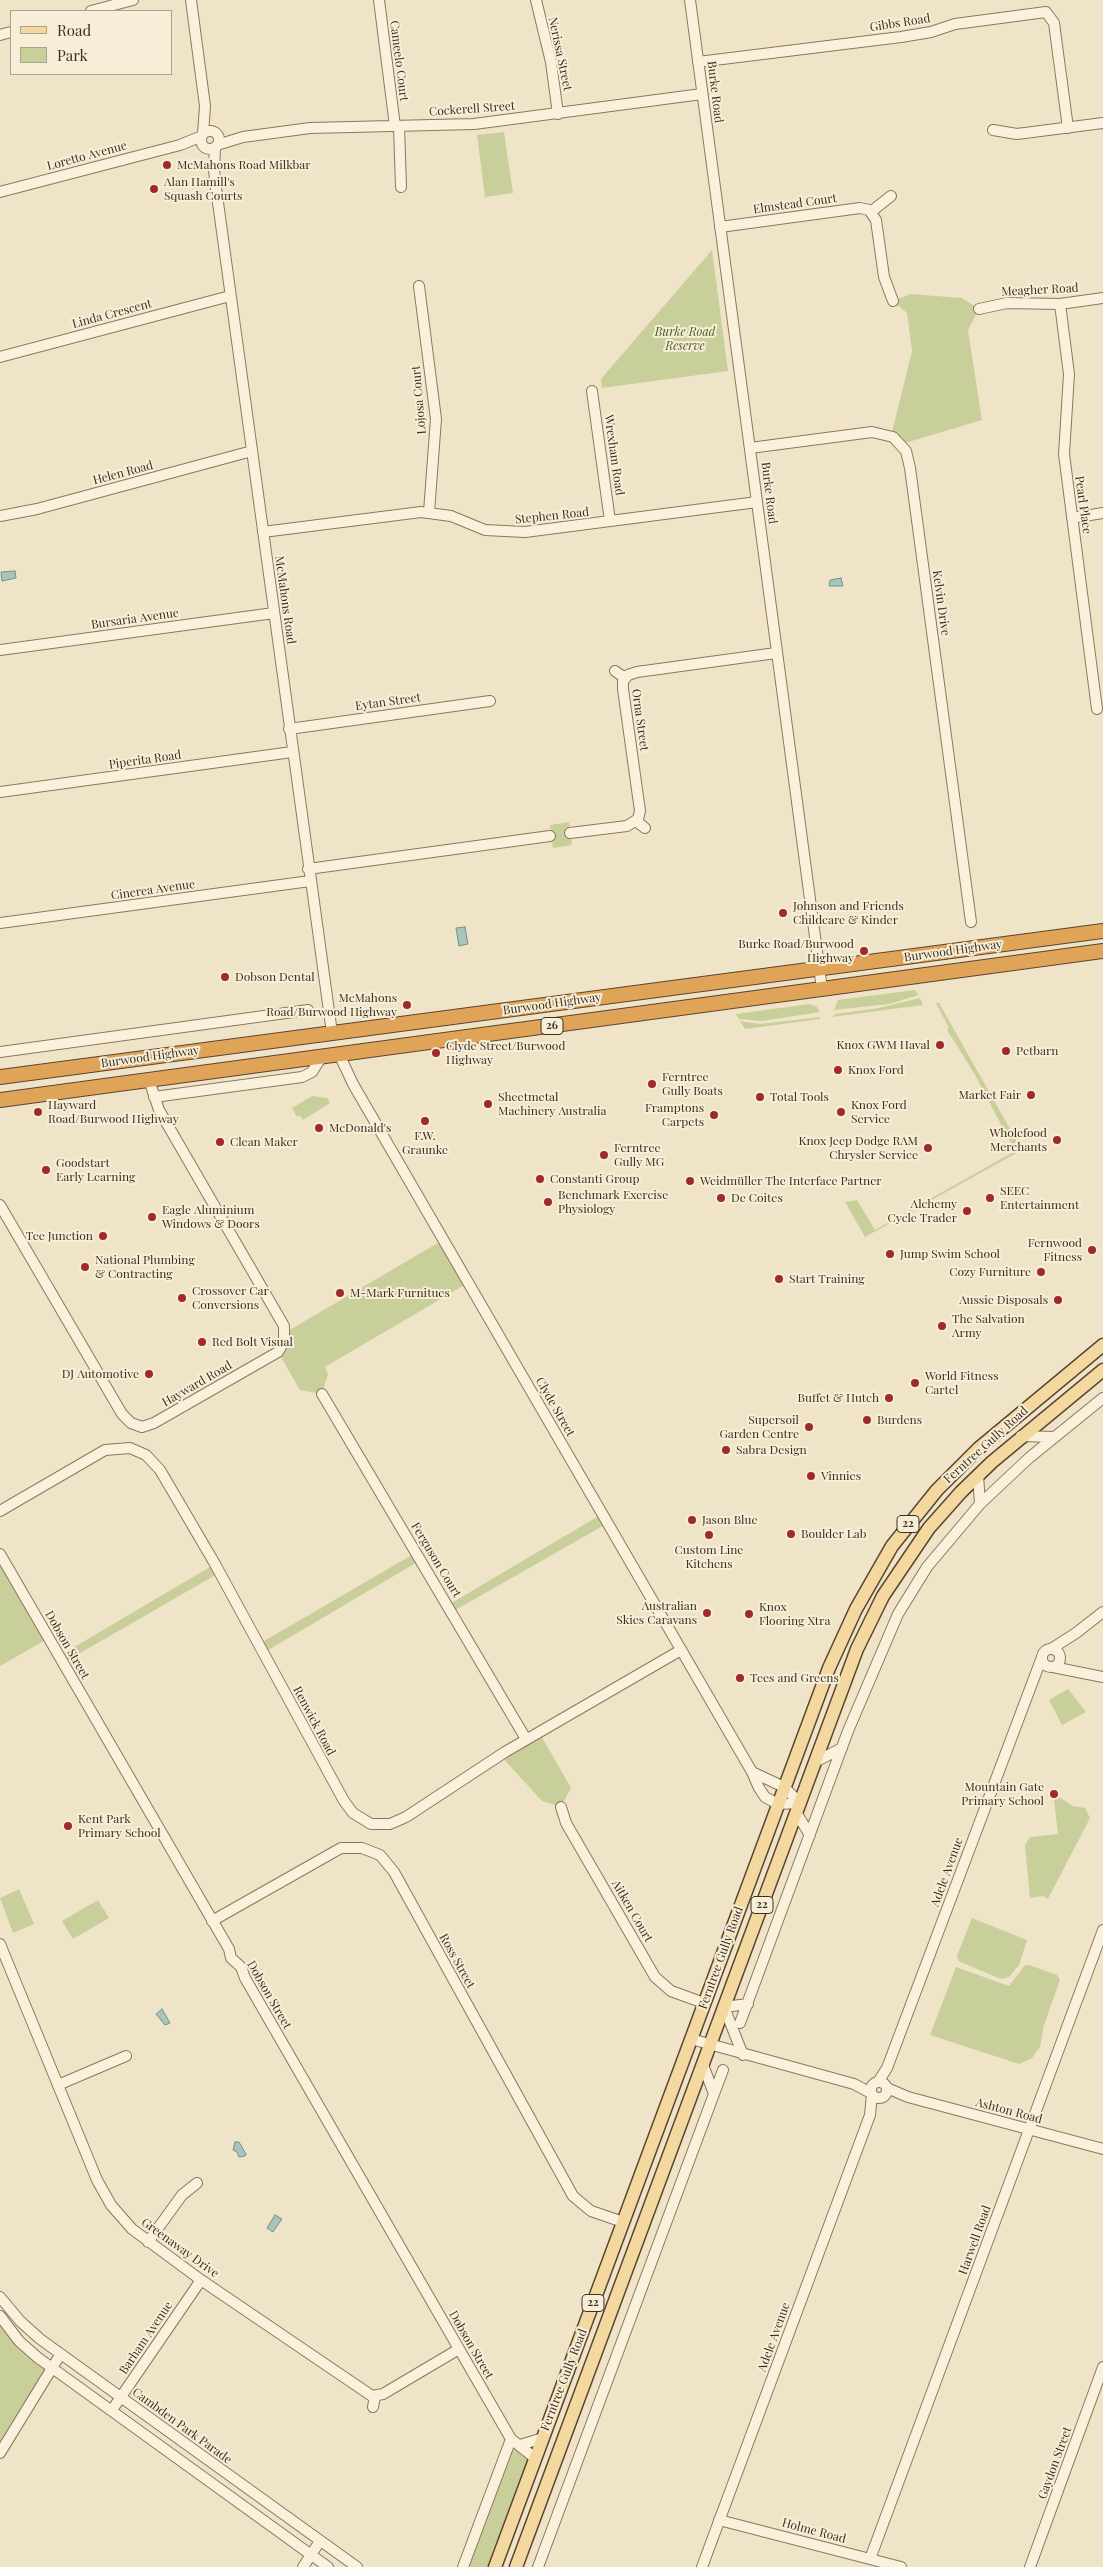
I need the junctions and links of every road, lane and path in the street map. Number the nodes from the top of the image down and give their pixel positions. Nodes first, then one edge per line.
1 (133, 0) edge
2 (191, 0) edge
3 (379, 0) edge
4 (536, 0) edge
5 (690, 0) edge
6 (94, 10) edge
7 (698, 62) junction
8 (702, 94) junction
9 (558, 114) junction
10 (1103, 123) edge
11 (397, 126) junction
12 (1068, 128) junction
13 (993, 130) dead end
14 (209, 140) junction
15 (401, 187) dead end
16 (0, 192) edge
17 (891, 196) dead end
18 (872, 211) junction
19 (720, 227) junction
20 (419, 286) dead end
21 (230, 296) junction
22 (1103, 298) edge
23 (893, 301) dead end
24 (1060, 304) junction
25 (979, 310) dead end
26 (0, 357) edge
27 (592, 391) dead end
28 (750, 448) junction
29 (252, 451) junction
30 (757, 502) junction
31 (429, 512) junction
32 (1103, 513) edge
33 (0, 516) edge
34 (1072, 518) junction
35 (610, 521) junction
36 (263, 532) junction
37 (274, 613) junction
38 (0, 650) edge
39 (776, 653) junction
40 (615, 671) dead end
41 (625, 678) junction
42 (490, 701) dead end
43 (1097, 709) dead end
44 (290, 729) junction
45 (292, 752) junction
46 (0, 792) edge
47 (570, 834) dead end
48 (550, 836) dead end
49 (308, 869) junction
50 (310, 881) junction
51 (971, 922) dead end
52 (0, 923) edge
53 (1103, 931) edge
54 (1103, 952) edge
55 (819, 969) junction
56 (822, 989) junction
57 (308, 1010) dead end
58 (332, 1033) junction
59 (0, 1052) edge
60 (339, 1054) junction
61 (322, 1056) junction
62 (0, 1077) edge
63 (149, 1080) junction
64 (154, 1097) junction
65 (0, 1100) edge
66 (0, 1205) edge
67 (1103, 1345) edge
68 (1103, 1370) edge
69 (322, 1394) dead end
70 (1103, 1398) edge
71 (1021, 1436) junction
72 (1055, 1437) junction
73 (978, 1475) junction
74 (980, 1504) junction
75 (0, 1511) edge
76 (0, 1554) edge
77 (1103, 1612) edge
78 (1076, 1633) junction
79 (681, 1650) junction
80 (1052, 1661) junction
81 (1103, 1677) edge
82 (526, 1739) junction
83 (842, 1748) junction
84 (815, 1762) junction
85 (752, 1772) junction
86 (784, 1787) junction
87 (778, 1804) junction
88 (560, 1807) dead end
89 (798, 1808) junction
90 (810, 1835) junction
91 (212, 1921) junction
92 (1103, 1930) edge
93 (0, 1944) edge
94 (704, 2003) junction
95 (748, 2004) junction
96 (724, 2008) junction
97 (740, 2023) dead end
98 (691, 2039) junction
99 (710, 2045) junction
100 (743, 2055) junction
101 (126, 2056) dead end
102 (703, 2065) junction
103 (723, 2070) dead end
104 (58, 2086) junction
105 (879, 2090) junction
106 (714, 2094) junction
107 (1029, 2129) junction
108 (1103, 2148) edge
109 (197, 2183) dead end
110 (623, 2222) junction
111 (148, 2242) junction
112 (201, 2280) junction
113 (0, 2297) edge
114 (0, 2316) edge
115 (459, 2349) junction
116 (60, 2355) junction
117 (1103, 2367) edge
118 (52, 2368) junction
119 (375, 2396) junction
120 (121, 2397) junction
121 (373, 2407) dead end
122 (112, 2410) junction
123 (542, 2438) junction
124 (511, 2439) junction
125 (520, 2445) junction
126 (0, 2453) edge
127 (535, 2458) junction
128 (719, 2520) junction
129 (320, 2541) junction
130 (311, 2554) junction
131 (870, 2559) junction
132 (303, 2567) edge
133 (328, 2567) edge
134 (357, 2567) edge
135 (463, 2567) edge
136 (495, 2567) edge
137 (516, 2567) edge
138 (538, 2567) edge
139 (702, 2567) edge
140 (902, 2567) edge
141 (1030, 2567) edge

1 - 6 street
2 - 14 street, McMahons Road
3 - 11 street, Cameelo Court
4 - 9 street, Nerissa Street
5 - 7 street, Burke Road
7 - 8 street, Burke Road
7 - 12 street, Gibbs Road
8 - 9 street, Cockerell Street
8 - 19 street, Burke Road
9 - 11 street, Cockerell Street
10 - 12 street
11 - 14 street, Cockerell Street
11 - 15 street, Cameelo Court
12 - 13 street
14 - 16 street, Loretto Avenue
14 - 21 street, McMahons Road
17 - 18 street
18 - 19 street, Elmstead Court
18 - 23 street
19 - 28 street, Burke Road
20 - 31 street, Lojosa Court
21 - 26 street, Linda Crescent
21 - 29 street, McMahons Road
22 - 24 street, Meagher Road
24 - 25 street, Meagher Road
24 - 34 street, Pearl Place
27 - 35 street, Wrexham Road
28 - 30 street, Burke Road
28 - 51 street, Kelvin Drive
29 - 33 street, Helen Road
29 - 36 street, McMahons Road
30 - 35 street, Stephen Road
30 - 39 street, Burke Road
31 - 35 street, Stephen Road
31 - 36 street, Stephen Road
32 - 34 street
34 - 43 street, Pearl Place
36 - 37 street, McMahons Road
37 - 38 street, Bursaria Avenue
37 - 44 street, McMahons Road
39 - 41 street, Orna Street
39 - 55 street, Burke Road
40 - 41 street
41 - 47 street, Orna Street
42 - 44 street, Eytan Street
44 - 45 street, McMahons Road
45 - 46 street, Piperita Road
45 - 49 street, McMahons Road
48 - 49 street
49 - 50 street, McMahons Road
50 - 52 street, Cinerea Avenue
50 - 58 street, McMahons Road
53 - 55 highway, Burwood Highway / 26
54 - 56 highway, Burwood Highway / 26
55 - 56 street, Burke Road
55 - 58 highway, Burwood Highway / 26
56 - 60 highway, Burwood Highway / 26
57 - 59 street, Burwood Highway
58 - 60 highway
58 - 62 highway, Burwood Highway / 26
60 - 61 highway, Burwood Highway / 26
60 - 79 street, Clyde Street
61 - 63 highway, Burwood Highway / 26
61 - 64 street
63 - 64 street, Hayward Road
63 - 65 highway, Burwood Highway / 26
64 - 66 street, Hayward Road
67 - 86 main road, Ferntree Gully Road / 22
68 - 71 main road, Ferntree Gully Road / 22
69 - 82 street, Ferguson Court
70 - 72 street
71 - 72 street
71 - 73 main road, Ferntree Gully Road / 22
72 - 74 street
73 - 74 street
73 - 84 main road, Ferntree Gully Road / 22
74 - 83 street
75 - 82 street, Renwick Road
76 - 91 street, Dobson Street
77 - 78 street, Adele Avenue
78 - 80 street, Adele Avenue
78 - 80 street, Adele Avenue
79 - 82 street, Renwick Road
79 - 85 street, Clyde Street
80 - 81 street
80 - 105 street, Adele Avenue
83 - 84 street
83 - 90 street
84 - 89 main road, Ferntree Gully Road / 22
85 - 86 street
85 - 87 street, Clyde Street
86 - 87 main road, Ferntree Gully Road / 22
86 - 89 street
87 - 89 street
87 - 94 main road, Ferntree Gully Road / 22
88 - 94 street, Aitken Court
89 - 90 street
89 - 96 main road, Ferntree Gully Road / 22
90 - 95 street
91 - 110 street, Ross Street
91 - 115 street, Dobson Street
92 - 107 street, Harwell Road
93 - 104 street, Greenaway Drive
94 - 98 main road, Ferntree Gully Road / 22
95 - 96 street, Ferntree Gully Road
95 - 97 street
96 - 99 main road, Ferntree Gully Road / 22
96 - 100 street
98 - 99 street, Ashton Road
98 - 110 main road, Ferntree Gully Road / 22
99 - 100 street, Ashton Road
99 - 102 main road, Ferntree Gully Road / 22
100 - 105 street, Ashton Road
101 - 104 street
102 - 106 street
102 - 137 main road, Ferntree Gully Road / 22
103 - 106 street
104 - 111 street, Greenaway Drive
105 - 107 street, Ashton Road
105 - 128 street, Adele Avenue
106 - 138 street
107 - 108 street, Ashton Road
107 - 131 street, Harwell Road
109 - 111 street
110 - 123 main road, Ferntree Gully Road / 22
111 - 112 street, Greenaway Drive
112 - 119 street, Greenaway Drive
112 - 120 street, Barham Avenue
113 - 116 street, Cambden Park Parade
114 - 118 street
115 - 119 street
115 - 124 street, Dobson Street
116 - 118 street
116 - 120 street, Cambden Park Parade
117 - 141 street, Gaydon Street
118 - 122 street
118 - 126 street
119 - 121 street
120 - 122 street, Barham Avenue
120 - 129 street, Cambden Park Parade
122 - 130 street
123 - 125 street
123 - 127 main road, Ferntree Gully Road / 22
124 - 125 street, Dobson Street
124 - 135 street
125 - 127 street, Dobson Street
127 - 136 main road, Ferntree Gully Road / 22
128 - 131 street, Holme Road
128 - 139 street, Adele Avenue
129 - 130 street
129 - 134 street, Cambden Park Parade
130 - 132 street
130 - 133 street
131 - 140 street, Holme Road

